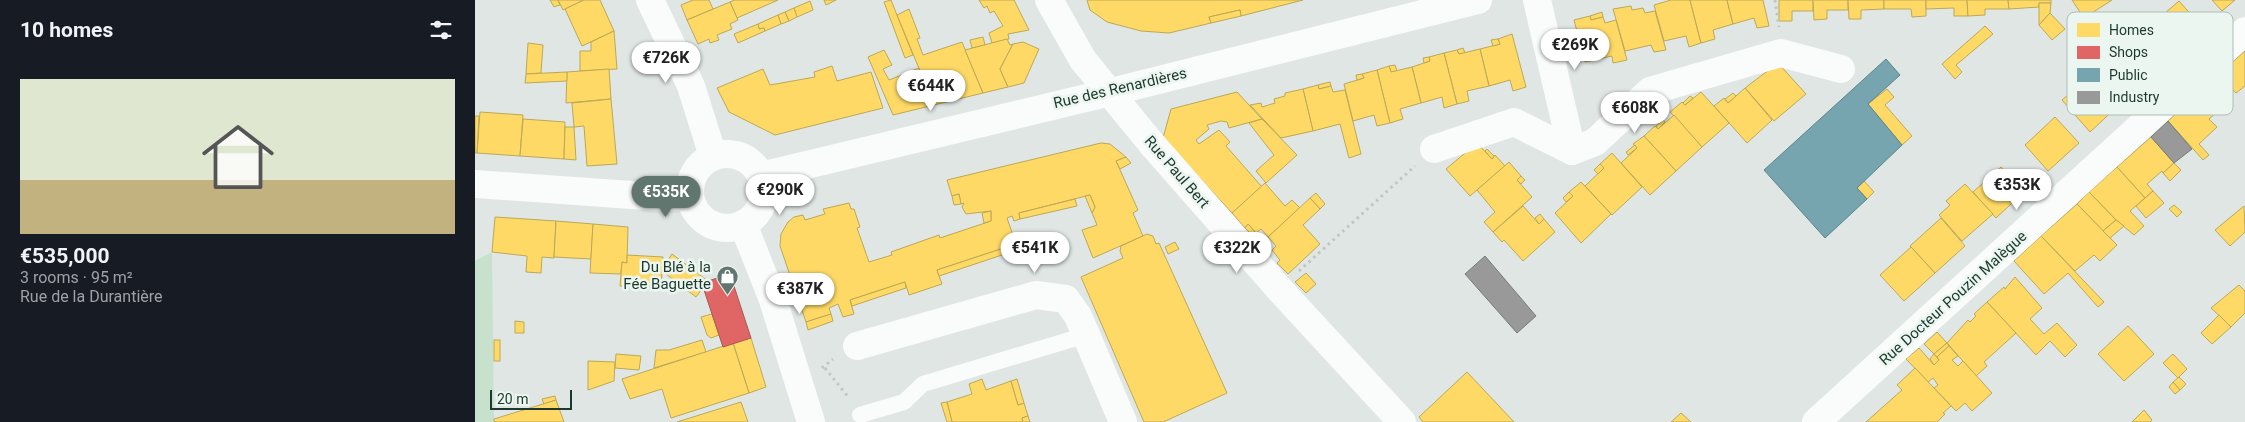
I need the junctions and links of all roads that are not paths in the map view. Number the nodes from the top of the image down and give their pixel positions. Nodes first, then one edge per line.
1 (650, 0) edge
2 (1049, 0) edge
3 (1476, 0) edge
4 (1537, 0) edge
5 (2245, 31) edge
6 (2233, 42) edge
7 (1841, 69) dead end
8 (1111, 92) junction
9 (2153, 115) edge
10 (1434, 148) road end
11 (1572, 151) junction
12 (713, 156) junction
13 (761, 176) junction
14 (475, 184) edge
15 (689, 197) junction
16 (743, 224) junction
17 (1086, 335) junction
18 (857, 346) road end
19 (860, 415) road end
20 (811, 422) edge
21 (1123, 422) edge
22 (1402, 422) edge
23 (1816, 422) edge

1 - 12 street
2 - 8 street, Rue Paul Bert
3 - 8 street, Rue des Renardières
4 - 11 street
5 - 6 street, Rue Docteur Pouzin Malègue
7 - 11 street
8 - 13 street, Rue des Renardières
8 - 22 street, Rue Paul Bert
9 - 23 street, Rue Docteur Pouzin Malègue
10 - 11 street
12 - 13 street
12 - 15 street
13 - 16 street
14 - 15 street
15 - 16 street
16 - 20 street
17 - 18 street
17 - 19 lane
17 - 21 street

